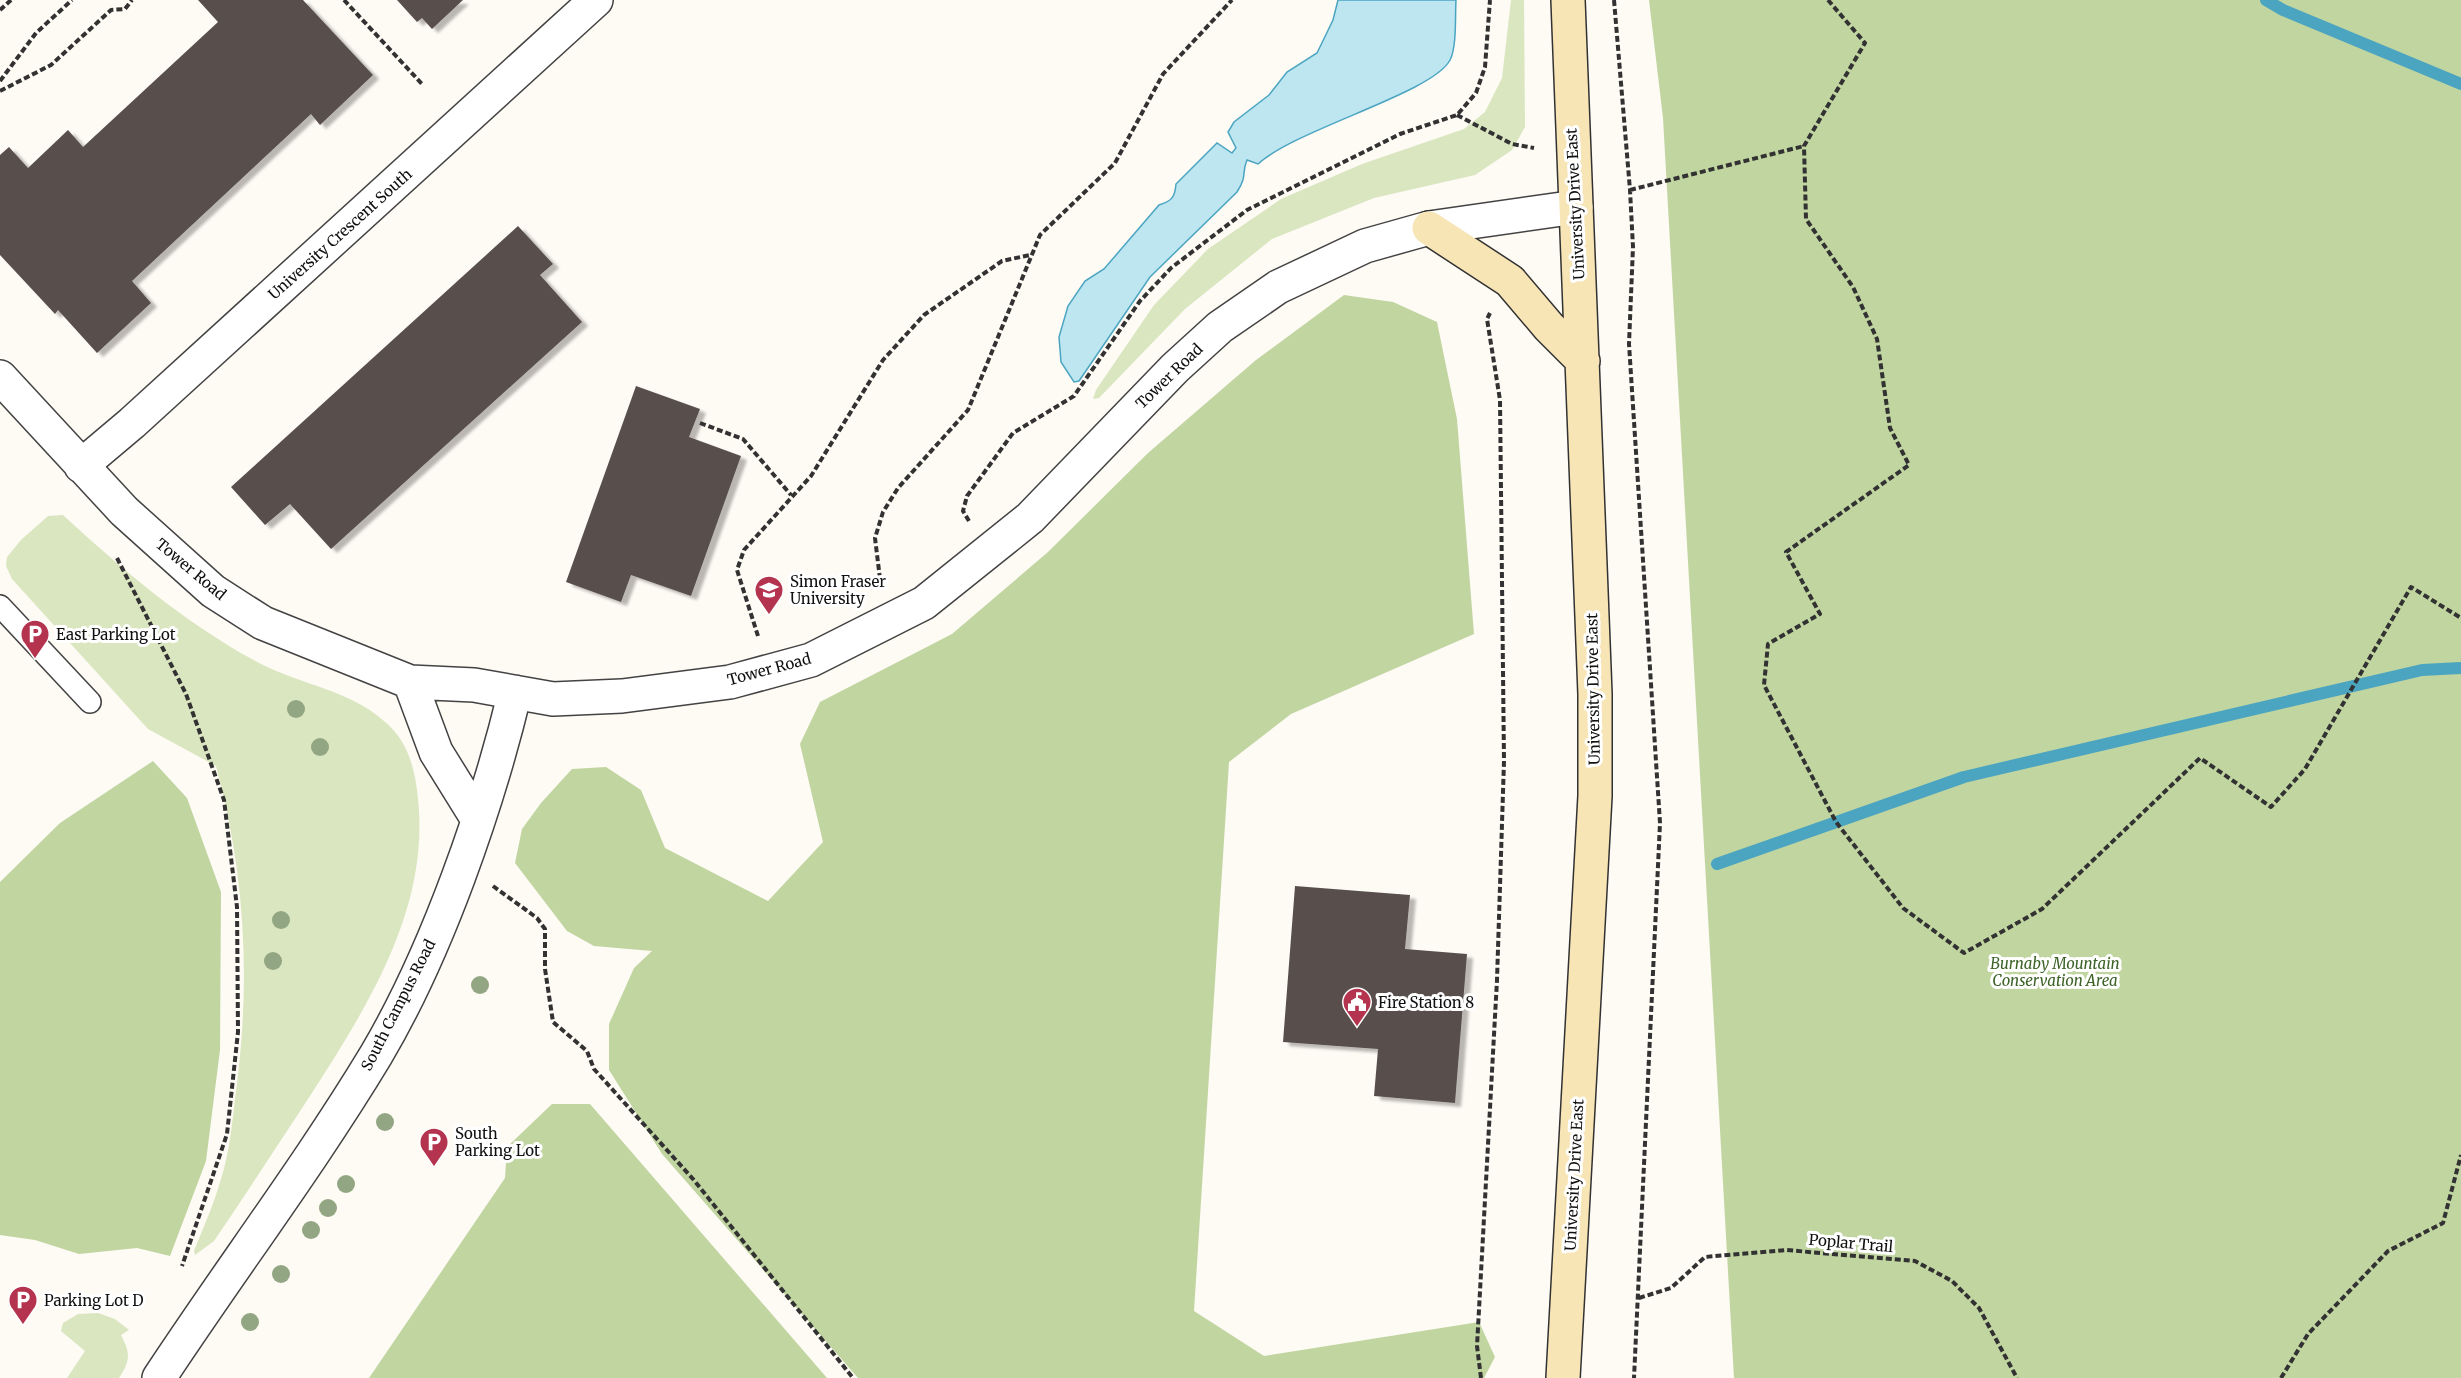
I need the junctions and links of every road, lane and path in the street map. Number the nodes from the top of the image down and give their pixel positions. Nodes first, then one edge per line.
1 (11, 0) edge
2 (72, 0) edge
3 (132, 0) edge
4 (345, 0) edge
5 (596, 0) edge
6 (1232, 0) edge
7 (1490, 0) edge
8 (1568, 0) edge
9 (1614, 0) edge
10 (1828, 0) edge
11 (0, 10) edge
12 (0, 81) edge
13 (422, 84) dead end
14 (0, 91) edge
15 (1457, 115) junction
16 (1804, 146) junction
17 (1534, 148) dead end
18 (1630, 190) junction
19 (1576, 207) junction
20 (1429, 228) junction
21 (1030, 255) junction
22 (1492, 308) dead end
23 (1583, 361) junction
24 (0, 377) edge
25 (700, 423) dead end
26 (81, 466) junction
27 (791, 495) junction
28 (973, 526) dead end
29 (117, 558) dead end
30 (880, 579) dead end
31 (0, 606) edge
32 (2461, 618) edge
33 (758, 636) dead end
34 (410, 682) junction
35 (515, 692) junction
36 (90, 702) dead end
37 (477, 818) junction
38 (486, 881) dead end
39 (2461, 1155) edge
40 (182, 1266) dead end
41 (1639, 1298) junction
42 (159, 1378) edge
43 (853, 1378) edge
44 (1481, 1378) edge
45 (1563, 1378) edge
46 (1634, 1378) edge
47 (2017, 1378) edge
48 (2281, 1378) edge

1 - 11 path
2 - 12 path
3 - 14 path
4 - 13 path
5 - 26 street, University Crescent South
6 - 21 path
7 - 15 path
8 - 19 street, University Drive East
9 - 18 path
10 - 16 path
15 - 17 path
15 - 28 path
16 - 18 path
16 - 32 path
18 - 41 path
19 - 20 street, Tower Road
19 - 23 street, University Drive East
20 - 23 street
20 - 35 street, Tower Road
21 - 27 path
21 - 30 path
22 - 44 path
23 - 45 street, University Drive East
24 - 26 street, Tower Road
25 - 27 path
26 - 34 street, Tower Road
27 - 33 path
29 - 40 path
31 - 36 lane
34 - 35 street, Tower Road
34 - 37 street
35 - 37 street, South Campus Road
37 - 42 street, South Campus Road
38 - 43 path
39 - 48 path
41 - 46 path
41 - 47 path, Poplar Trail

